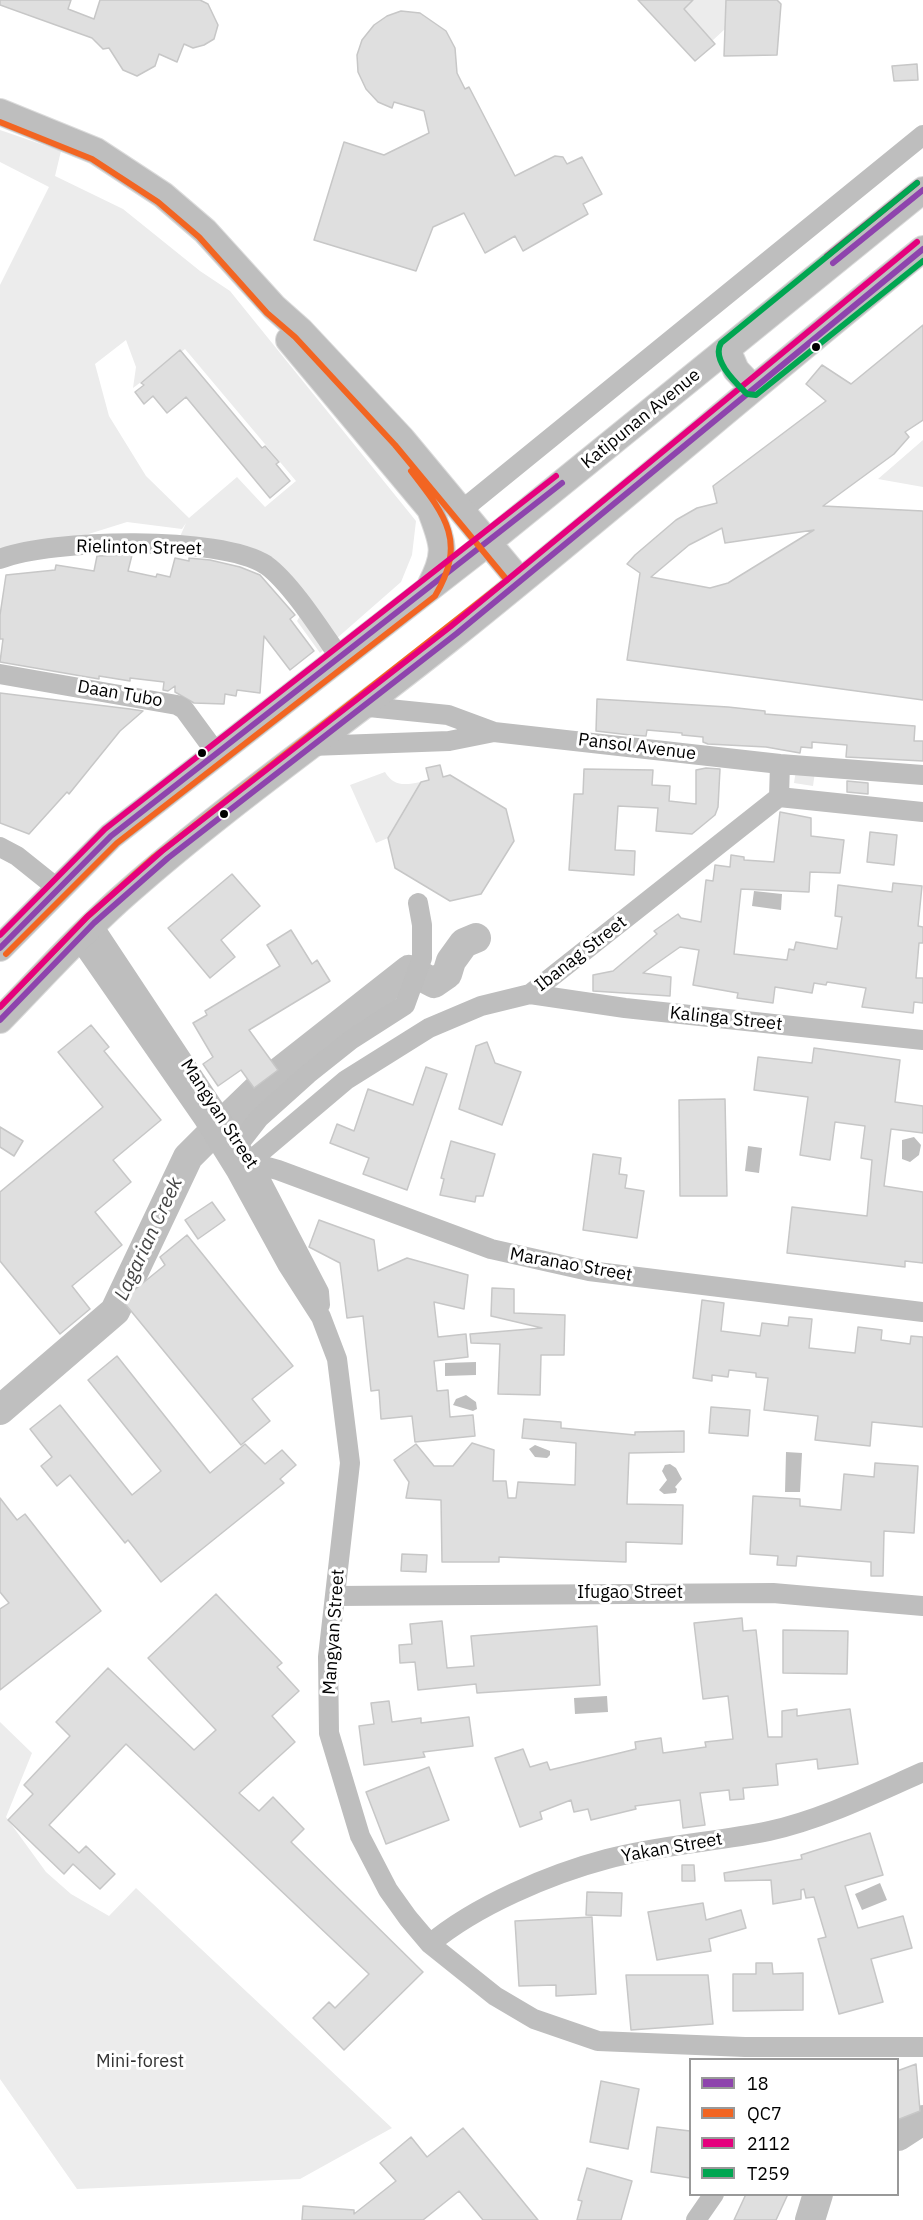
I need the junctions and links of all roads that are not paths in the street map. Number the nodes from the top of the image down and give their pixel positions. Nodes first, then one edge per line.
1 (0, 112) edge
2 (923, 135) edge
3 (923, 190) edge
4 (923, 249) edge
5 (274, 307) junction
6 (727, 349) junction
7 (753, 387) junction
8 (462, 510) junction
9 (526, 512) junction
10 (482, 547) junction
11 (0, 559) edge
12 (520, 581) junction
13 (428, 590) junction
14 (340, 658) junction
15 (0, 674) edge
16 (359, 706) junction
17 (494, 732) junction
18 (311, 746) junction
19 (217, 754) junction
20 (780, 764) junction
21 (923, 775) edge
22 (779, 797) junction
23 (923, 812) edge
24 (214, 821) junction
25 (0, 847) edge
26 (57, 888) junction
27 (418, 903) dead end
28 (85, 931) junction
29 (0, 948) edge
30 (530, 994) junction
31 (0, 1020) edge
32 (923, 1040) edge
33 (238, 1145) junction
34 (243, 1166) junction
35 (923, 1312) edge
36 (336, 1596) junction
37 (923, 1606) edge
38 (923, 1772) edge
39 (430, 1944) junction
40 (923, 2047) edge
41 (745, 2053) edge
42 (713, 2196) edge
43 (696, 2220) edge

1 - 5 main road
2 - 8 street
3 - 6 main road, Katipunan Avenue
4 - 7 main road
5 - 8 main road
5 - 13 main road
6 - 7 main road
6 - 9 main road, Katipunan Avenue
7 - 12 main road
8 - 9 main road
8 - 10 main road
9 - 10 main road, Katipunan Avenue
10 - 12 main road
10 - 13 main road, Katipunan Avenue
10 - 24 main road
11 - 14 street, Rielinton Street
12 - 16 main road
13 - 14 main road, Katipunan Avenue
14 - 19 main road, Katipunan Avenue
15 - 19 street, Daan Tubo
16 - 17 street, Pansol Avenue
16 - 18 main road
17 - 18 street, Pansol Avenue
17 - 20 street, Pansol Avenue
18 - 24 main road
19 - 26 main road, Katipunan Avenue
20 - 21 street, Pansol Avenue
20 - 22 street
22 - 23 street
22 - 30 street, Ibanag Street
24 - 28 main road
25 - 26 street
26 - 29 main road, Katipunan Avenue
27 - 33 street
28 - 31 main road
28 - 33 street, Mangyan Street
28 - 34 street, Mangyan Street
30 - 32 street, Kalinga Street
30 - 34 street, Ibanag Street
33 - 34 street, Mangyan Street
34 - 35 street, Maranao Street
34 - 36 street, Mangyan Street
36 - 37 street, Ifugao Street
36 - 39 street, Mangyan Street
38 - 39 street, Yakan Street
39 - 41 street, Mangyan Street
40 - 41 street, Mangyan Street
42 - 43 street

